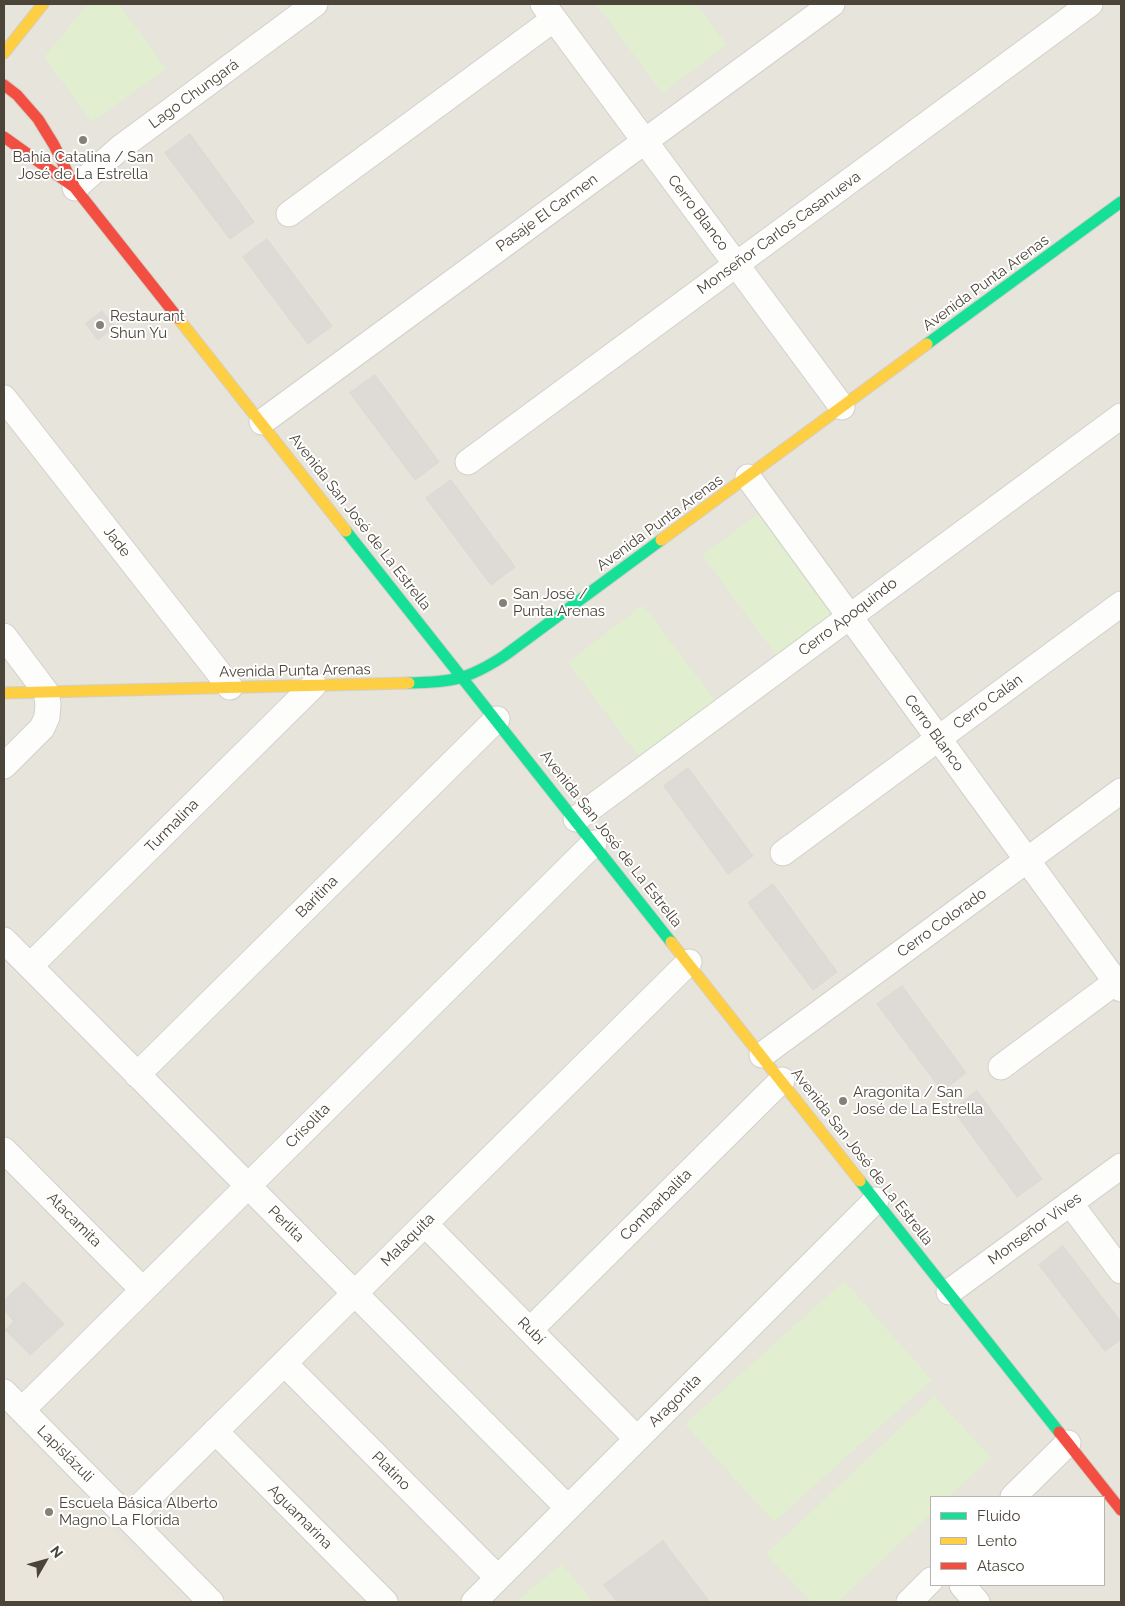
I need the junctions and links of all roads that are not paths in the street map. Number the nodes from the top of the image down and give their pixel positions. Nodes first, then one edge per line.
1 (43, 4) edge
2 (315, 4) edge
3 (832, 4) edge
4 (1090, 4) edge
5 (549, 12) edge
6 (4, 53) edge
7 (4, 85) edge
8 (4, 137) edge
9 (645, 141) junction
10 (76, 188) junction
11 (1121, 202) edge
12 (289, 214) dead end
13 (737, 265) junction
14 (4, 398) edge
15 (842, 407) junction
16 (1121, 416) edge
17 (262, 422) junction
18 (468, 462) dead end
19 (748, 477) junction
20 (1121, 604) edge
21 (850, 616) junction
22 (4, 636) edge
23 (465, 679) junction
24 (314, 685) junction
25 (230, 687) junction
26 (46, 692) junction
27 (4, 693) edge
28 (497, 719) junction
29 (939, 739) junction
30 (4, 766) edge
31 (1121, 791) edge
32 (576, 819) junction
33 (594, 842) junction
34 (783, 853) dead end
35 (1027, 860) junction
36 (4, 940) edge
37 (689, 962) junction
38 (30, 966) junction
39 (1120, 983) edge
40 (762, 1055) junction
41 (1001, 1066) dead end
42 (137, 1075) junction
43 (782, 1080) junction
44 (4, 1150) edge
45 (1121, 1166) edge
46 (248, 1186) junction
47 (876, 1200) junction
48 (1070, 1203) junction
49 (425, 1224) junction
50 (1121, 1272) edge
51 (143, 1290) junction
52 (948, 1292) junction
53 (354, 1294) junction
54 (530, 1330) junction
55 (284, 1363) junction
56 (4, 1392) edge
57 (22, 1410) junction
58 (215, 1431) junction
59 (638, 1439) junction
60 (1068, 1443) junction
61 (1014, 1496) edge
62 (568, 1508) junction
63 (1121, 1510) edge
64 (128, 1518) junction
65 (498, 1578) junction
66 (930, 1581) edge
67 (963, 1586) edge
68 (212, 1602) edge
69 (385, 1602) edge
70 (474, 1602) edge
71 (908, 1602) edge
72 (977, 1602) edge

1 - 6 main road
2 - 10 street, Lago Chungará
3 - 9 street, Pasaje El Carmen
4 - 13 street, Monseñor Carlos Casanueva
5 - 9 street, Cerro Blanco
5 - 12 street, Cerro Blanco
7 - 10 main road, Avenida San José de La Estrella
8 - 10 main road, Avenida San José de La Estrella
9 - 13 street, Cerro Blanco
9 - 17 street, Pasaje El Carmen
10 - 17 main road, Avenida San José de La Estrella
11 - 15 main road, Avenida Punta Arenas
13 - 15 street, Cerro Blanco
13 - 18 street, Monseñor Carlos Casanueva
14 - 25 street, Jade
15 - 19 main road, Avenida Punta Arenas
16 - 21 street, Cerro Apoquindo
17 - 23 main road, Avenida San José de La Estrella
19 - 21 street, Cerro Blanco
19 - 23 main road, Avenida Punta Arenas
20 - 29 street, Cerro Calán
21 - 29 street, Cerro Blanco
21 - 32 street, Cerro Apoquindo
22 - 26 street
23 - 24 main road, Avenida Punta Arenas
23 - 28 main road, Avenida San José de La Estrella
24 - 25 main road, Avenida Punta Arenas
24 - 38 street, Turmalina
25 - 26 main road, Avenida Punta Arenas
26 - 27 main road, Avenida Punta Arenas
26 - 30 street
28 - 32 main road, Avenida San José de La Estrella
28 - 42 street, Baritina
29 - 34 street, Cerro Calán
29 - 35 street, Cerro Blanco
31 - 35 street, Cerro Colorado
32 - 33 main road, Avenida San José de La Estrella
33 - 37 main road, Avenida San José de La Estrella
33 - 46 street, Crisolita
35 - 39 street, Cerro Blanco
35 - 40 street, Cerro Colorado
36 - 38 street, Perlita
37 - 40 main road, Avenida San José de La Estrella
37 - 49 street, Malaquita
38 - 42 street, Perlita
39 - 41 street
40 - 43 main road, Avenida San José de La Estrella
42 - 46 street, Perlita
43 - 47 main road, Avenida San José de La Estrella
43 - 54 street, Combarbalita
44 - 51 street, Atacamita
45 - 48 street, Monseñor Vives
46 - 51 street, Crisolita
46 - 53 street, Perlita
47 - 52 main road, Avenida San José de La Estrella
47 - 59 street, Aragonita
48 - 50 street
48 - 52 street, Monseñor Vives
49 - 53 street, Malaquita
49 - 54 street, Rubí
51 - 57 street, Crisolita
52 - 60 main road, Avenida San José de La Estrella
53 - 55 street, Malaquita
53 - 62 street, Perlita
54 - 59 street, Rubí
55 - 58 street, Malaquita
55 - 65 street, Platino
56 - 57 street, Lapislázuli
57 - 64 street, Lapislázuli
58 - 64 street, Malaquita
58 - 69 street, Aguamarina
59 - 62 street, Aragonita
60 - 61 street
60 - 63 main road, Avenida San José de La Estrella
62 - 65 street, Aragonita
64 - 68 street, Lapislázuli
65 - 70 street, Aragonita
66 - 71 street
67 - 72 street

